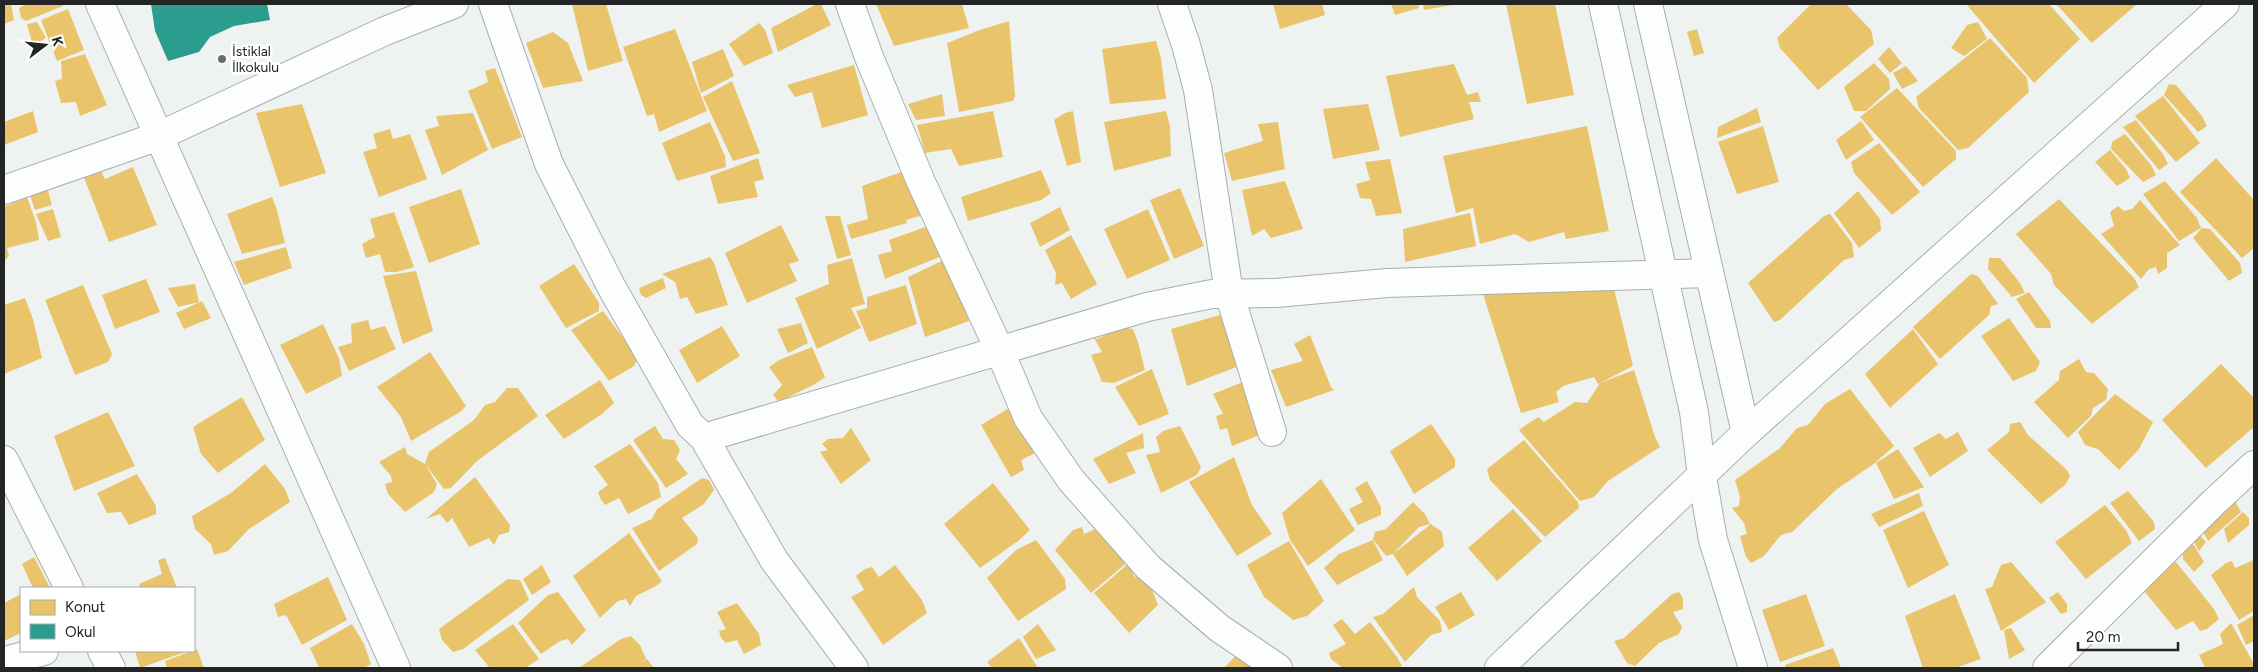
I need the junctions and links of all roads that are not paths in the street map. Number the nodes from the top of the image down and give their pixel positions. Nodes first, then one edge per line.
1 (100, 4) edge
2 (454, 4) edge
3 (493, 4) edge
4 (850, 4) edge
5 (1172, 4) edge
6 (1602, 4) edge
7 (1648, 4) edge
8 (2221, 5) edge
9 (159, 136) junction
10 (4, 190) edge
11 (1709, 273) junction
12 (1663, 275) junction
13 (1229, 294) junction
14 (999, 349) junction
15 (1272, 432) dead end
16 (1746, 434) junction
17 (704, 438) junction
18 (4, 460) edge
19 (2254, 465) edge
20 (1702, 476) junction
21 (68, 587) edge
22 (40, 652) edge
23 (103, 652) edge
24 (4, 660) edge
25 (111, 668) edge
26 (396, 668) edge
27 (854, 668) edge
28 (1278, 668) edge
29 (1499, 668) edge
30 (1753, 668) edge
31 (2047, 668) edge

1 - 9 street
2 - 9 street
3 - 17 street
4 - 14 street
5 - 13 street
6 - 12 street
7 - 11 street
8 - 16 street
9 - 10 street
9 - 26 street
11 - 12 street
11 - 16 street
12 - 13 street
12 - 20 street
13 - 14 street
13 - 15 street
14 - 17 street
14 - 28 street
16 - 20 street
17 - 27 street
18 - 21 street
19 - 31 street
20 - 29 street
20 - 30 street
22 - 24 street
23 - 25 street

